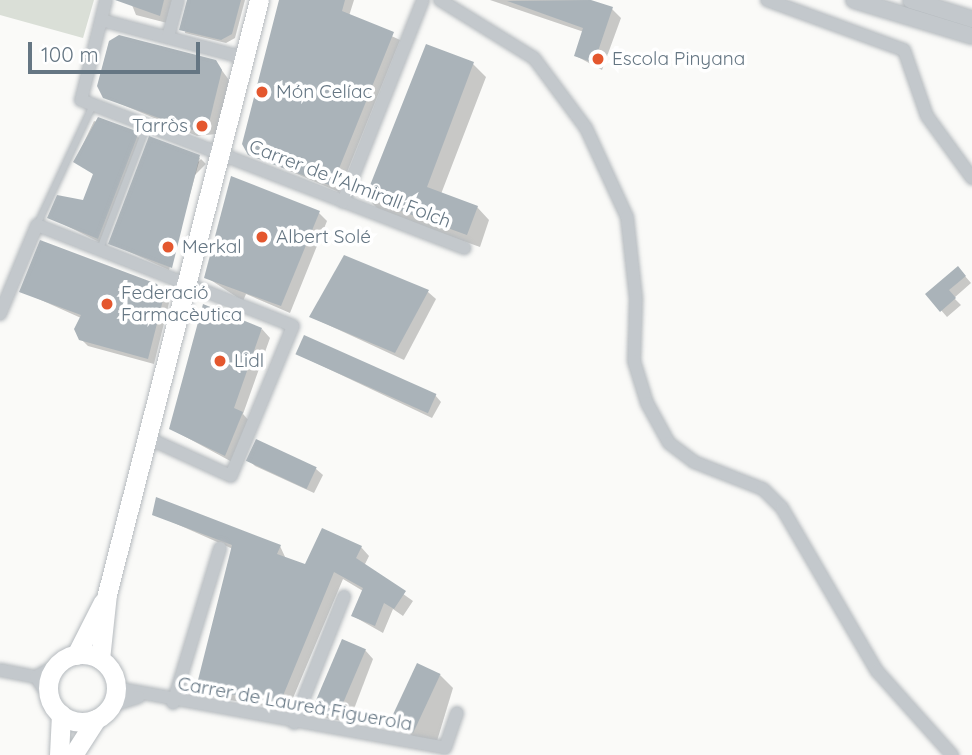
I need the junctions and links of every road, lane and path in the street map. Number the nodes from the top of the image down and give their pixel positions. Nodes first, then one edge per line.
1 (106, 0) edge
2 (178, 0) edge
3 (259, 0) edge
4 (423, 0) edge
5 (440, 0) edge
6 (766, 0) edge
7 (854, 0) edge
8 (911, 0) edge
9 (972, 19) edge
10 (101, 20) junction
11 (972, 36) edge
12 (168, 37) junction
13 (245, 58) junction
14 (87, 102) junction
15 (147, 126) junction
16 (221, 155) junction
17 (972, 178) edge
18 (343, 202) junction
19 (37, 225) junction
20 (464, 248) dead end
21 (100, 249) junction
22 (187, 284) junction
23 (0, 314) edge
24 (148, 438) junction
25 (220, 548) dead end
26 (107, 594) junction
27 (344, 597) dead end
28 (68, 659) junction
29 (100, 659) junction
30 (0, 670) edge
31 (36, 677) junction
32 (49, 696) junction
33 (114, 697) junction
34 (139, 697) junction
35 (173, 703) junction
36 (457, 713) dead end
37 (61, 714) junction
38 (96, 719) junction
39 (294, 723) junction
40 (59, 755) edge
41 (73, 755) edge
42 (952, 755) edge

1 - 10 street
2 - 12 street
3 - 13 main road
4 - 18 street
5 - 42 street
6 - 17 street
7 - 11 street
8 - 9 street
10 - 12 street
10 - 14 street
12 - 13 street
13 - 16 main road
14 - 15 street, Carrer de l'Almirall Folch
14 - 19 lane
15 - 16 street, Carrer de l'Almirall Folch
15 - 21 lane
16 - 18 street, Carrer de l'Almirall Folch
16 - 22 main road
18 - 20 street, Carrer de l'Almirall Folch
19 - 21 street
19 - 23 street
21 - 22 street
22 - 24 main road
22 - 24 street
24 - 26 main road
25 - 35 street
26 - 28 main road
26 - 29 main road
27 - 39 street
28 - 29 main road
28 - 31 street
28 - 32 main road
29 - 33 main road
30 - 31 street
31 - 32 street
32 - 37 main road
33 - 34 street, Carrer de Laureà Figuerola
33 - 34 street, Carrer de Laureà Figuerola
33 - 38 main road
34 - 35 street, Carrer de Laureà Figuerola
35 - 39 street, Carrer de Laureà Figuerola
36 - 39 street, Carrer de Laureà Figuerola
37 - 38 main road
37 - 40 main road
38 - 41 main road

